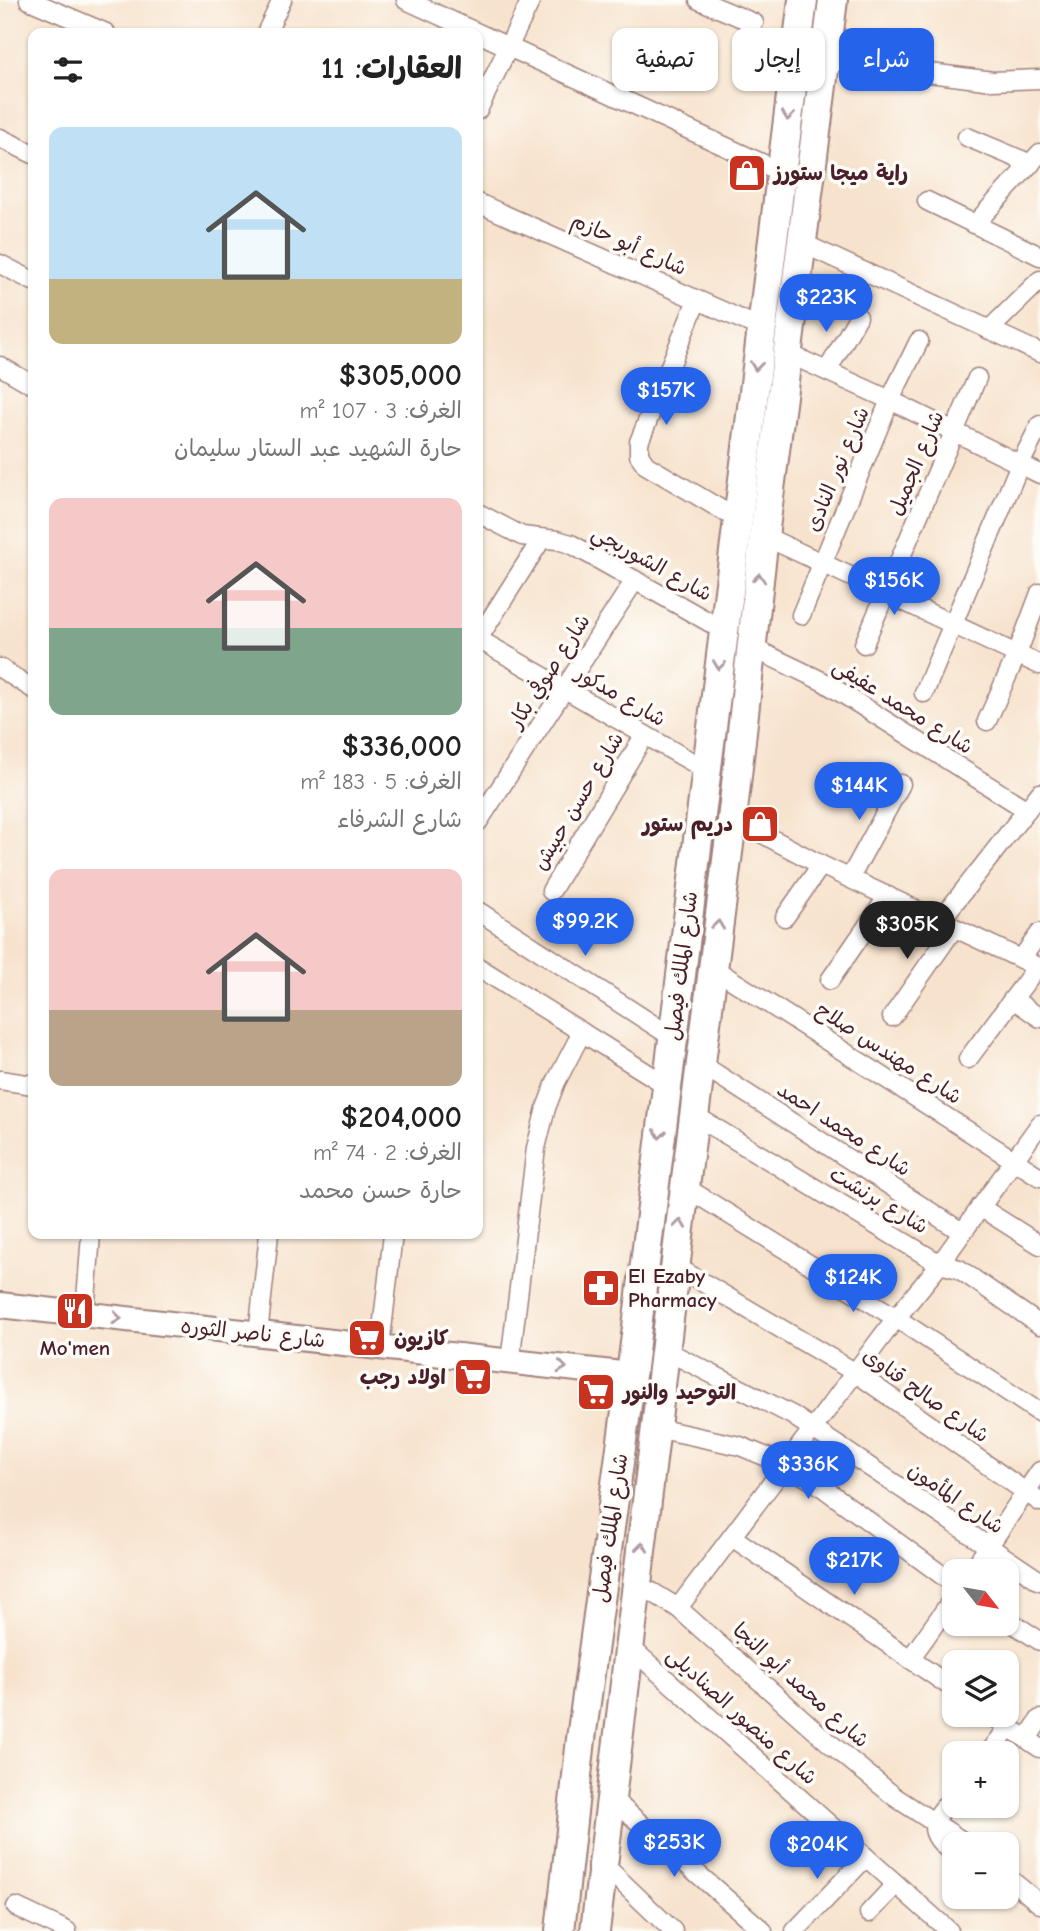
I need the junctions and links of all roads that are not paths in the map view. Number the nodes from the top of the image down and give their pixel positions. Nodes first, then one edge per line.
1 (29, 0) edge
2 (282, 0) edge
3 (406, 0) edge
4 (531, 0) edge
5 (699, 0) edge
6 (803, 0) edge
7 (833, 0) edge
8 (754, 23) dead end
9 (94, 28) edge
10 (268, 28) edge
11 (468, 28) edge
12 (483, 35) edge
13 (508, 46) junction
14 (826, 60) junction
15 (1040, 79) edge
16 (483, 99) edge
17 (967, 136) dead end
18 (0, 138) edge
19 (28, 151) edge
20 (1035, 158) edge
21 (781, 172) junction
22 (927, 201) dead end
23 (483, 205) edge
24 (975, 224) junction
25 (802, 243) junction
26 (1040, 256) edge
27 (0, 264) edge
28 (28, 278) edge
29 (1040, 280) edge
30 (697, 300) junction
31 (858, 317) dead end
32 (761, 328) junction
33 (989, 330) junction
34 (919, 341) dead end
35 (1040, 353) edge
36 (787, 354) junction
37 (0, 366) edge
38 (827, 371) junction
39 (977, 378) dead end
40 (28, 382) edge
41 (890, 400) junction
42 (1040, 425) edge
43 (955, 431) junction
44 (1020, 464) junction
45 (1040, 474) edge
46 (483, 516) edge
47 (737, 519) junction
48 (764, 536) junction
49 (541, 540) junction
50 (823, 563) junction
51 (635, 580) junction
52 (887, 592) junction
53 (1040, 593) edge
54 (801, 615) dead end
55 (953, 622) junction
56 (723, 630) junction
57 (483, 631) edge
58 (483, 642) edge
59 (864, 644) dead end
60 (751, 647) junction
61 (1017, 654) junction
62 (1040, 665) edge
63 (0, 668) edge
64 (28, 686) edge
65 (564, 689) junction
66 (923, 693) dead end
67 (987, 721) dead end
68 (644, 736) junction
69 (706, 770) junction
70 (901, 784) dead end
71 (1040, 793) edge
72 (1027, 810) junction
73 (483, 814) edge
74 (731, 817) junction
75 (821, 865) junction
76 (850, 878) junction
77 (551, 891) dead end
78 (888, 897) junction
79 (483, 914) edge
80 (785, 917) dead end
81 (947, 924) junction
82 (1040, 933) edge
83 (1034, 963) edge
84 (713, 968) junction
85 (483, 970) edge
86 (830, 980) dead end
87 (1013, 999) junction
88 (892, 1017) dead end
89 (1040, 1018) edge
90 (582, 1032) junction
91 (672, 1037) junction
92 (968, 1059) dead end
93 (701, 1064) junction
94 (0, 1080) edge
95 (28, 1084) edge
96 (666, 1085) junction
97 (694, 1115) junction
98 (1040, 1124) edge
99 (1013, 1160) junction
100 (1040, 1177) edge
101 (685, 1187) junction
102 (980, 1207) junction
103 (962, 1232) junction
104 (91, 1239) edge
105 (266, 1239) edge
106 (392, 1239) edge
107 (1040, 1245) edge
108 (940, 1264) junction
109 (675, 1266) junction
110 (0, 1305) edge
111 (85, 1314) junction
112 (895, 1318) junction
113 (1040, 1325) edge
114 (258, 1334) junction
115 (380, 1347) junction
116 (665, 1350) junction
117 (510, 1362) junction
118 (856, 1373) junction
119 (631, 1375) junction
120 (1040, 1413) edge
121 (656, 1428) junction
122 (813, 1430) junction
123 (786, 1465) junction
124 (1040, 1471) edge
125 (1033, 1497) edge
126 (732, 1537) junction
127 (988, 1547) junction
128 (980, 1559) edge
129 (942, 1575) edge
130 (1040, 1581) edge
131 (637, 1587) junction
132 (678, 1608) junction
133 (942, 1614) edge
134 (1019, 1627) edge
135 (1040, 1641) edge
136 (630, 1647) junction
137 (910, 1659) junction
138 (590, 1679) junction
139 (942, 1681) edge
140 (625, 1690) junction
141 (1040, 1719) edge
142 (1009, 1727) joint
143 (582, 1739) junction
144 (998, 1741) edge
145 (1033, 1744) edge
146 (618, 1746) junction
147 (611, 1798) junction
148 (942, 1810) edge
149 (933, 1821) junction
150 (949, 1832) edge
151 (942, 1844) edge
152 (866, 1857) junction
153 (603, 1864) junction
154 (896, 1884) junction
155 (1019, 1887) edge
156 (1040, 1904) edge
157 (16, 1907) dead end
158 (869, 1913) dead end
159 (67, 1931) edge
160 (560, 1931) edge
161 (595, 1931) edge
162 (674, 1931) edge
163 (763, 1931) edge
164 (794, 1931) edge
165 (949, 1931) edge

1 - 9 street
2 - 10 street
3 - 11 street
4 - 13 street
5 - 8 street
6 -> 21 main road, شارع الملك فيصل
7 - 14 main road, شارع الملك فيصل
12 - 13 street
13 - 16 street
13 - 21 street
14 - 15 street
14 - 25 main road, شارع الملك فيصل
17 - 20 street
18 - 19 street
20 - 24 street
21 - 32 main road, شارع الملك فيصل
22 - 24 street
23 - 30 street, شارع أبو حازم
24 - 26 street
25 - 33 street
25 - 36 main road, شارع الملك فيصل
27 - 28 street
29 - 33 street
30 - 32 street, شارع أبو حازم
30 - 47 street
31 - 38 street
32 -> 47 main road, شارع الملك فيصل
33 - 35 street
34 - 41 street, شارع نور النادى
36 - 38 street
36 - 48 main road, شارع الملك فيصل
37 - 40 street
38 - 41 street
39 - 43 street, شارع الجميل
41 - 43 street
41 - 50 street, شارع نور النادى
42 - 44 street
43 - 44 street
43 - 52 street, شارع الجميل
44 - 45 street
44 - 55 street
46 - 49 street, شارع الشوربجي
47 - 56 main road, شارع الملك فيصل
48 - 50 street
60 -> 48 main road, شارع الملك فيصل
49 - 51 street, شارع الشوربجي
49 - 57 street
50 - 52 street
50 - 54 street, شارع نور النادى
51 - 56 street, شارع الشوربجي
51 - 65 street, شارع صوفي بكار
52 - 55 street
52 - 59 street, شارع الجميل
53 - 61 street
55 - 61 street
55 - 66 street
56 -> 69 main road, شارع الملك فيصل
58 - 65 street, شارع مدكور
60 - 72 street, شارع محمد عفيفى
60 - 74 main road, شارع الملك فيصل
61 - 62 street
61 - 67 street
63 - 64 street
65 - 68 street, شارع مدكور
65 - 73 street, شارع صوفي بكار
68 - 69 street, شارع مدكور
68 - 77 street, شارع حسن حبيش
69 - 91 main road, شارع الملك فيصل
70 - 76 street
71 - 72 street
72 - 81 street
74 - 75 street
84 -> 74 main road, شارع الملك فيصل
75 - 76 street
75 - 80 street
76 - 78 street
78 - 81 street
78 - 86 street
79 - 91 street
81 - 83 street
81 - 88 street
82 - 83 street
83 - 87 street
84 - 93 main road, شارع الملك فيصل
84 - 99 street, شارع مهندس صلاح
85 - 90 street
87 - 89 street
87 - 92 street
90 - 96 street
90 - 117 street
91 - 96 main road, شارع الملك فيصل
93 - 97 main road, شارع الملك فيصل
93 - 103 street, شارع محمد احمد
94 - 95 street
96 -> 119 main road, شارع الملك فيصل
97 - 101 main road, شارع الملك فيصل
97 - 108 street, شارع برنشت
98 - 99 street
99 - 100 street, شارع مهندس صلاح
99 - 102 street
109 -> 101 main road, شارع الملك فيصل
101 - 112 street
102 - 103 street
102 - 107 street
103 - 108 street
104 - 111 street
105 - 114 street
106 - 115 street
108 - 112 street
108 - 113 street, شارع برنشت
109 - 116 main road, شارع الملك فيصل
109 - 118 street, شارع صالح قناوى
110 - 111 street, شارع ناصر الثوره
111 -> 114 street, شارع ناصر الثوره
112 - 118 street
112 - 120 street
114 - 115 street, شارع ناصر الثوره
115 - 117 street, شارع ناصر الثوره
116 - 121 main road, شارع الملك فيصل
116 - 122 street, شارع المأمون
117 -> 119 street, شارع ناصر الثوره
118 - 122 street
118 - 125 street, شارع صالح قناوى
119 - 138 main road, شارع الملك فيصل
121 - 123 street
131 -> 121 main road, شارع الملك فيصل
122 - 123 street
122 - 127 street, شارع المأمون
123 - 126 street
123 - 129 street
124 - 125 street
125 - 127 street
126 - 132 street
126 - 137 street
127 - 128 street
127 - 130 street, شارع المأمون
131 - 132 street, شارع محمد أبو النجا
131 - 136 main road, شارع الملك فيصل
132 - 149 street, شارع محمد أبو النجا
133 - 137 street
134 - 135 street
136 - 140 main road, شارع الملك فيصل
136 - 152 street, شارع منصور الصناديلى
137 - 139 street
138 - 140 main road
138 - 143 main road, شارع الملك فيصل
140 - 146 main road, شارع الملك فيصل
141 - 145 street
142 - 144 street
142 - 145 street
143 - 146 main road
143 - 160 main road, شارع الملك فيصل
146 - 147 main road, شارع الملك فيصل
147 - 153 main road, شارع الملك فيصل
147 - 163 street
148 - 149 street
149 - 150 street, شارع محمد أبو النجا
149 - 151 street
152 - 154 street, شارع منصور الصناديلى
152 - 164 street
153 - 161 main road, شارع الملك فيصل
153 - 162 street
154 - 158 street
154 - 165 street, شارع منصور الصناديلى
155 - 156 street
157 - 159 street

